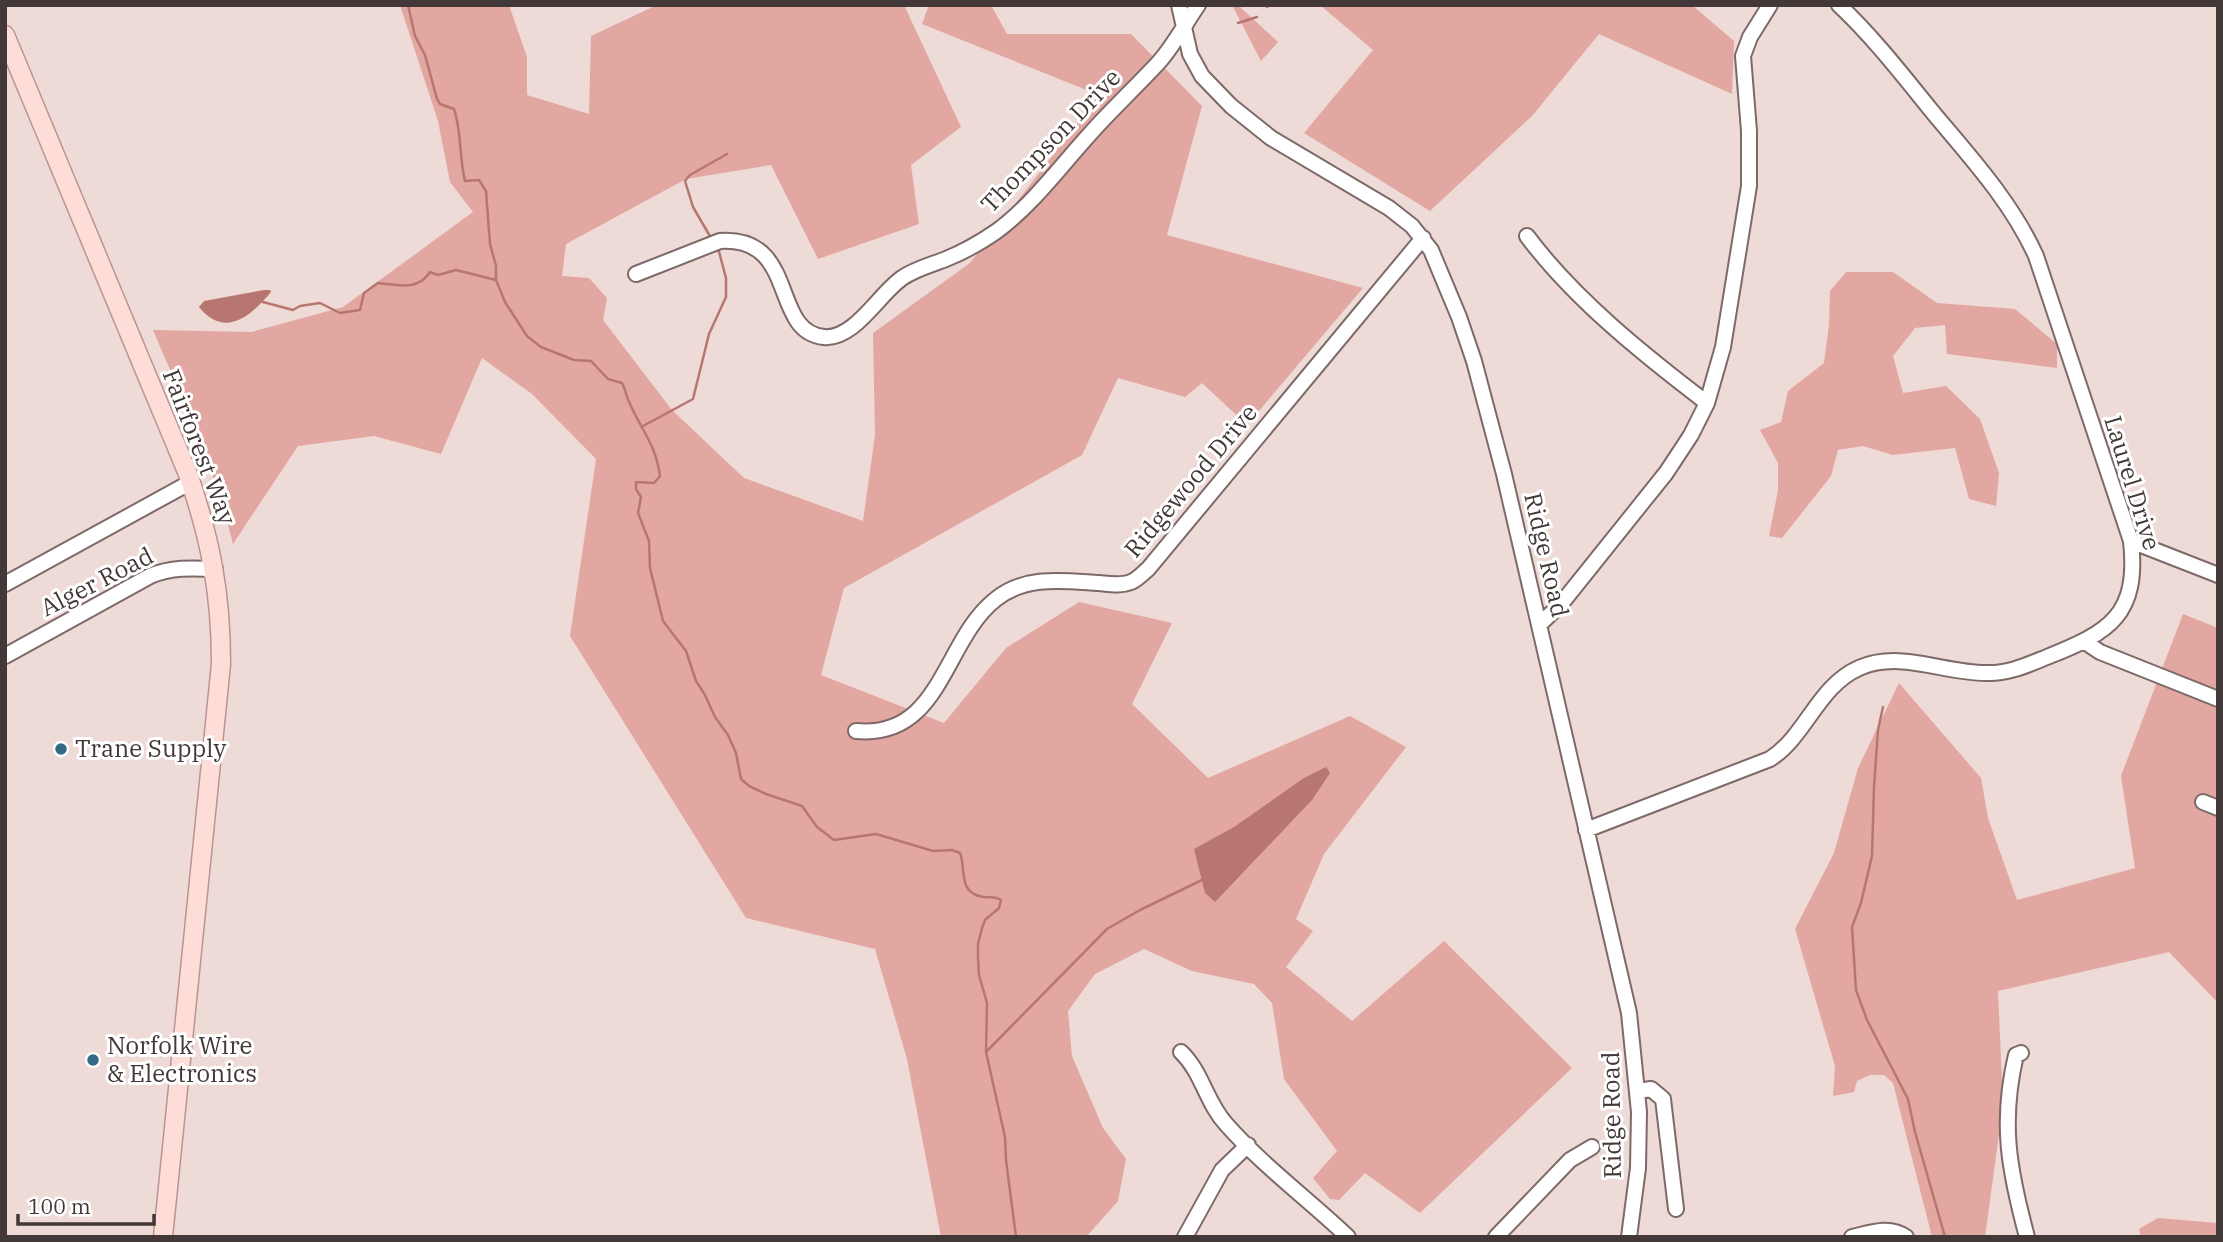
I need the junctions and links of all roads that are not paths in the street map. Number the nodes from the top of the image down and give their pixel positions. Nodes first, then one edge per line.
1 (1179, 5) edge
2 (1198, 5) edge
3 (1770, 5) edge
4 (1839, 5) edge
5 (1184, 26) junction
6 (5, 35) edge
7 (1527, 236) dead end
8 (1423, 238) junction
9 (636, 274) dead end
10 (1707, 403) junction
11 (191, 482) junction
12 (2131, 541) junction
13 (215, 569) junction
14 (2218, 575) edge
15 (5, 584) edge
16 (1539, 625) junction
17 (2085, 642) junction
18 (5, 656) edge
19 (2218, 699) edge
20 (856, 731) dead end
21 (2203, 802) dead end
22 (2218, 808) edge
23 (1586, 830) junction
24 (1181, 1052) dead end
25 (2021, 1053) dead end
26 (1638, 1091) junction
27 (1248, 1145) junction
28 (1592, 1147) dead end
29 (1676, 1209) dead end
30 (163, 1237) edge
31 (1185, 1237) edge
32 (1348, 1237) edge
33 (1496, 1237) edge
34 (1629, 1237) edge
35 (1852, 1237) edge
36 (1906, 1237) edge
37 (2027, 1237) edge

1 - 5 street, Ridge Road
2 - 5 street, Thompson Drive
3 - 10 street
4 - 12 street, Laurel Drive
5 - 8 street, Ridge Road
5 - 9 street, Thompson Drive
6 - 11 main road, Fairforest Way
7 - 10 street
8 - 16 street, Ridge Road
8 - 20 street, Ridgewood Drive
10 - 16 street
11 - 13 main road, Fairforest Way
11 - 15 street
12 - 14 street
12 - 17 street, Laurel Drive
13 - 18 street, Alger Road
13 - 30 main road, Fairforest Way
16 - 23 street, Ridge Road
17 - 19 street
17 - 23 street, Laurel Drive
21 - 22 street
23 - 26 street, Ridge Road
24 - 27 street
25 - 37 street
26 - 29 street
26 - 34 street, Ridge Road
27 - 31 street
27 - 32 street
28 - 33 street
35 - 36 street

